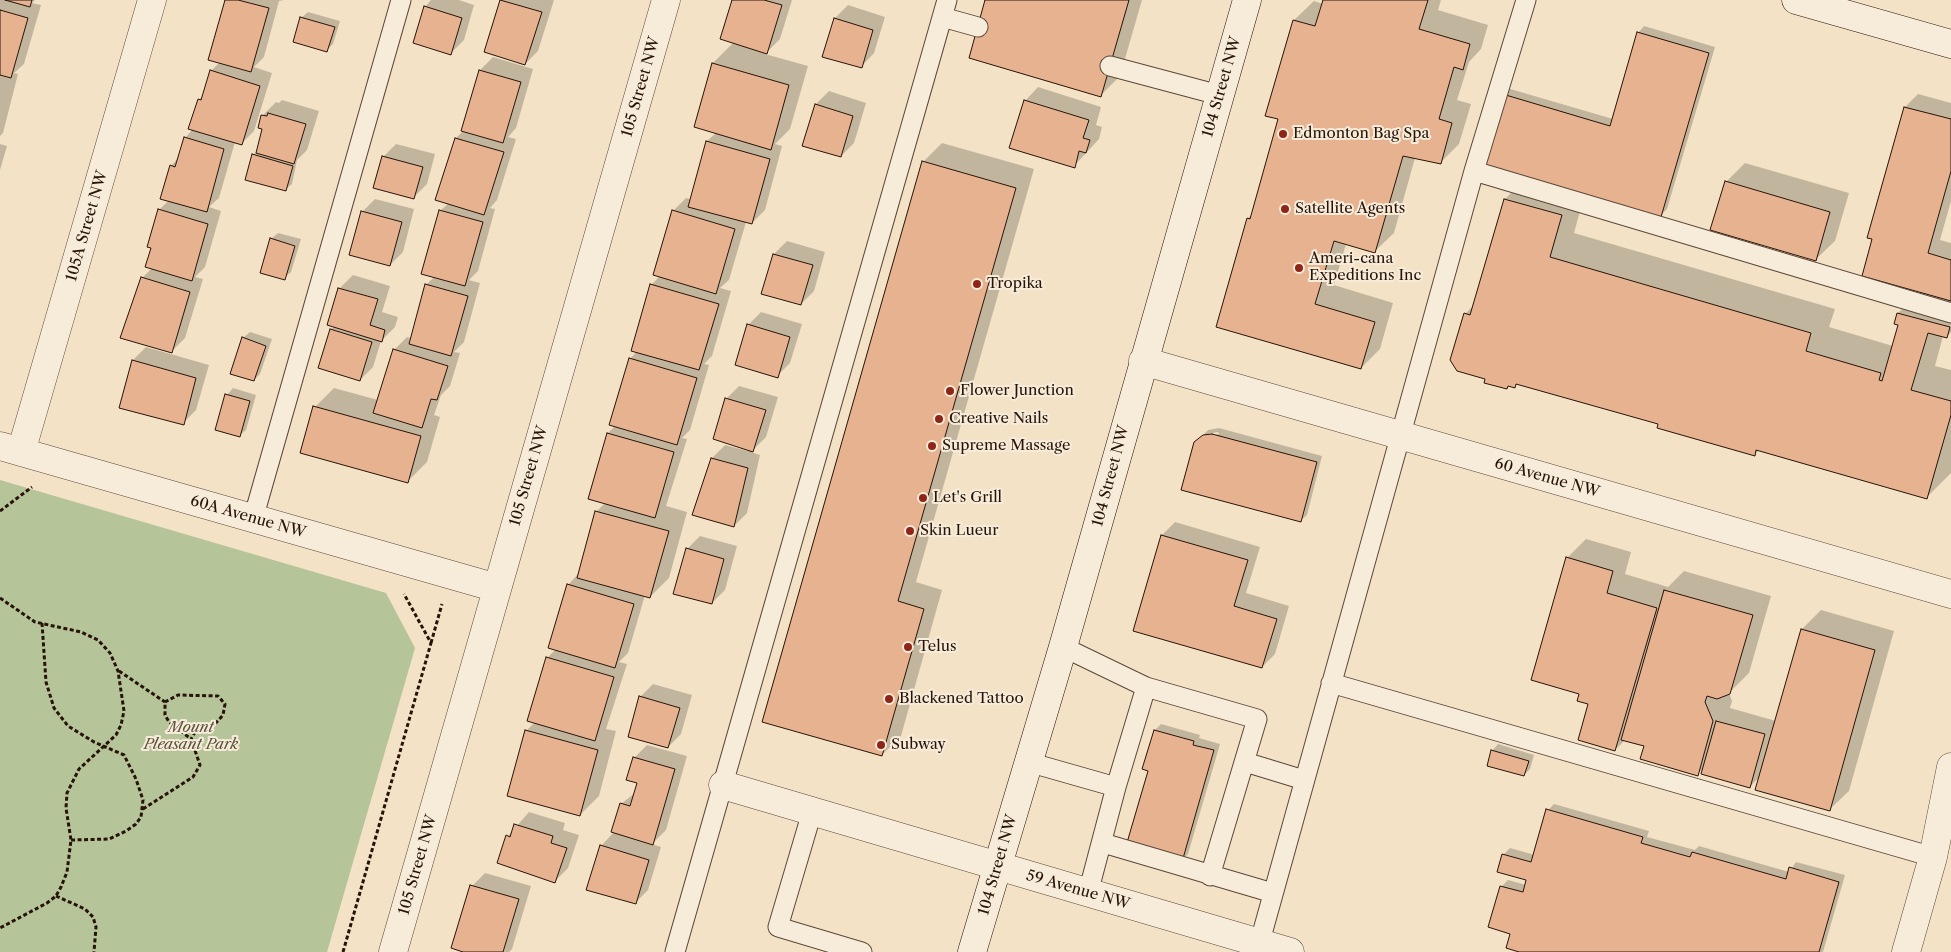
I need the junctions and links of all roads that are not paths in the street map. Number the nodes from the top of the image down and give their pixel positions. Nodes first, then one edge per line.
1 (152, 0) edge
2 (401, 0) edge
3 (666, 0) edge
4 (1247, 0) edge
5 (1526, 0) edge
6 (1796, 0) edge
7 (945, 8) edge
8 (978, 27) dead end
9 (1951, 44) edge
10 (1110, 66) dead end
11 (1219, 95) junction
12 (1474, 171) junction
13 (1951, 312) edge
14 (1143, 361) junction
15 (1400, 435) junction
16 (10, 449) edge
17 (253, 519) junction
18 (497, 588) junction
19 (1951, 594) edge
20 (1063, 647) junction
21 (1331, 683) junction
22 (1146, 687) junction
23 (1028, 762) junction
24 (1245, 762) junction
25 (1951, 767) edge
26 (1304, 780) junction
27 (723, 786) junction
28 (1116, 786) junction
29 (812, 812) junction
30 (1103, 844) junction
31 (1933, 856) junction
32 (997, 866) junction
33 (1210, 876) junction
34 (1088, 893) junction
35 (1273, 893) junction
36 (807, 945) edge
37 (1258, 948) edge
38 (841, 950) edge
39 (393, 952) edge
40 (676, 952) edge
41 (862, 952) edge
42 (972, 952) edge
43 (1290, 952) edge
44 (1906, 952) edge

1 - 16 street, 105A Street NW
2 - 17 lane
3 - 18 street, 105 Street NW
4 - 11 street, 104 Street NW
5 - 12 lane
6 - 9 street
7 - 8 lane
7 - 27 lane
10 - 11 lane
11 - 14 street, 104 Street NW
12 - 13 lane
12 - 15 lane
14 - 15 street, 60 Avenue NW
14 - 20 street, 104 Street NW
15 - 19 street, 60 Avenue NW
15 - 21 lane
16 - 17 street, 60A Avenue NW
17 - 18 street, 60A Avenue NW
18 - 39 street, 105 Street NW
20 - 22 lane
20 - 23 street, 104 Street NW
21 - 26 lane
21 - 31 lane
22 - 24 lane
22 - 28 lane
23 - 28 lane
23 - 32 street, 104 Street NW
24 - 26 lane
24 - 33 lane
25 - 31 street
26 - 35 lane
27 - 29 street, 59 Avenue NW
27 - 40 lane
28 - 30 lane
29 - 32 street, 59 Avenue NW
29 - 36 lane
30 - 33 lane
30 - 34 lane
31 - 44 street
32 - 34 street, 59 Avenue NW
32 - 42 street, 104 Street NW
33 - 35 lane
34 - 37 street, 59 Avenue NW
35 - 37 lane
36 - 38 lane
37 - 43 street, 59 Avenue NW
38 - 41 lane

